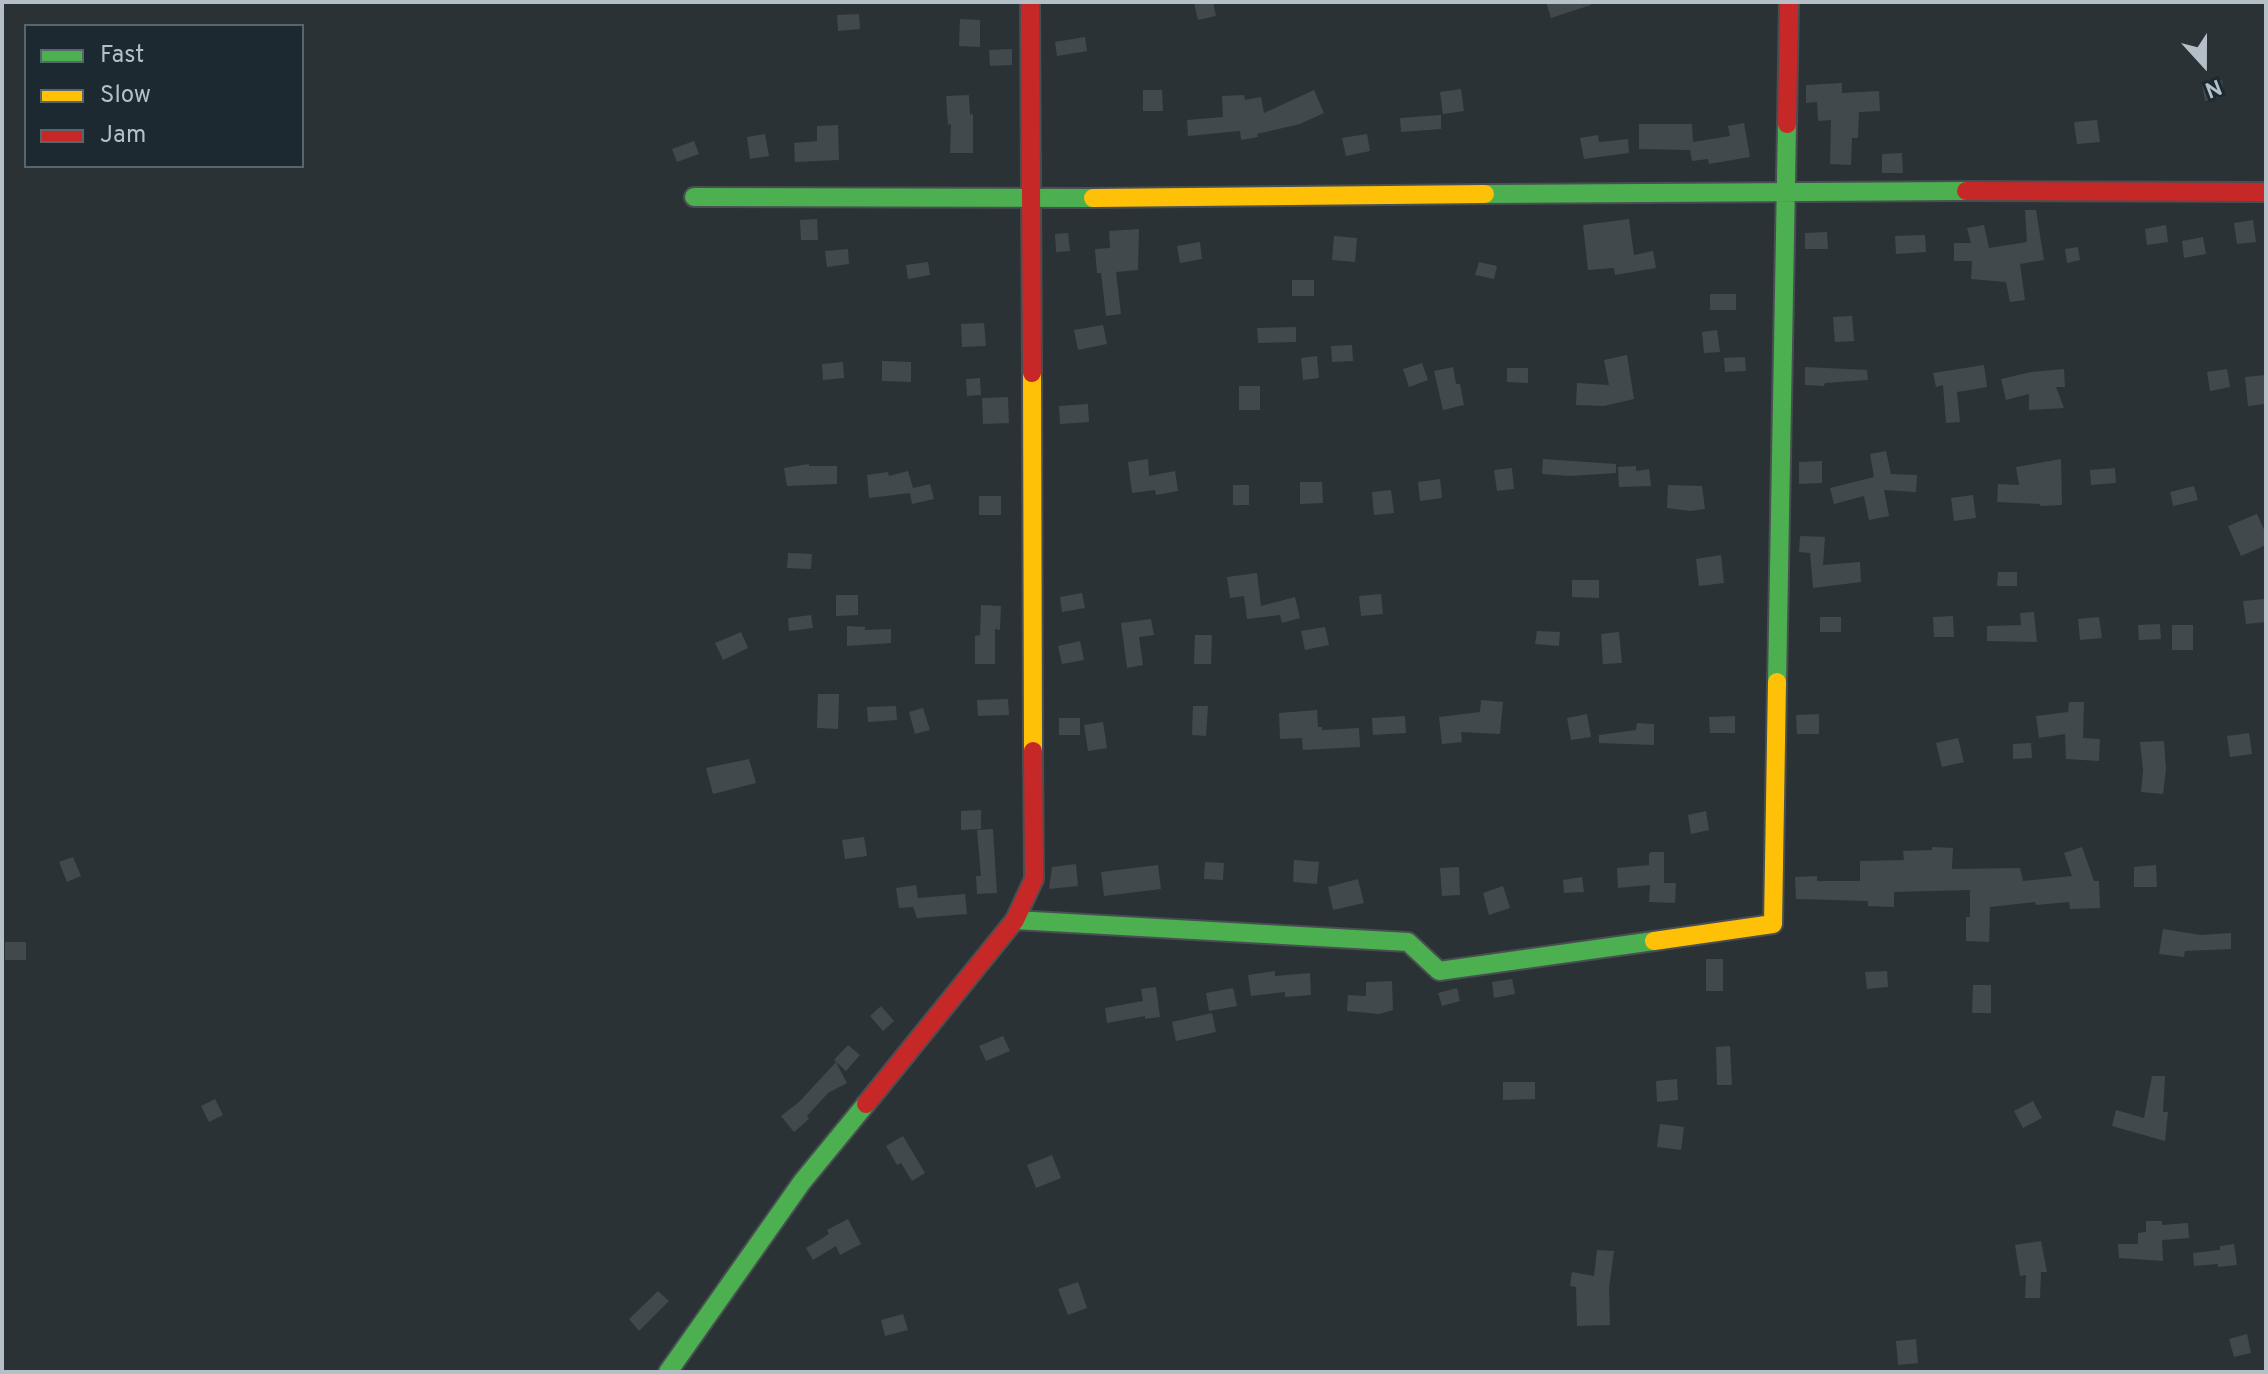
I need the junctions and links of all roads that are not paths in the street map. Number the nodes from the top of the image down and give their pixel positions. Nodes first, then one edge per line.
1 (1030, 2) edge
2 (1789, 2) edge
3 (1786, 191) junction
4 (2266, 192) edge
5 (694, 197) dead end
6 (1031, 199) junction
7 (1015, 920) junction
8 (668, 1372) edge

1 - 6 street
2 - 3 street
3 - 4 street
3 - 6 street
3 - 7 street
5 - 6 street
6 - 7 street
7 - 8 street

